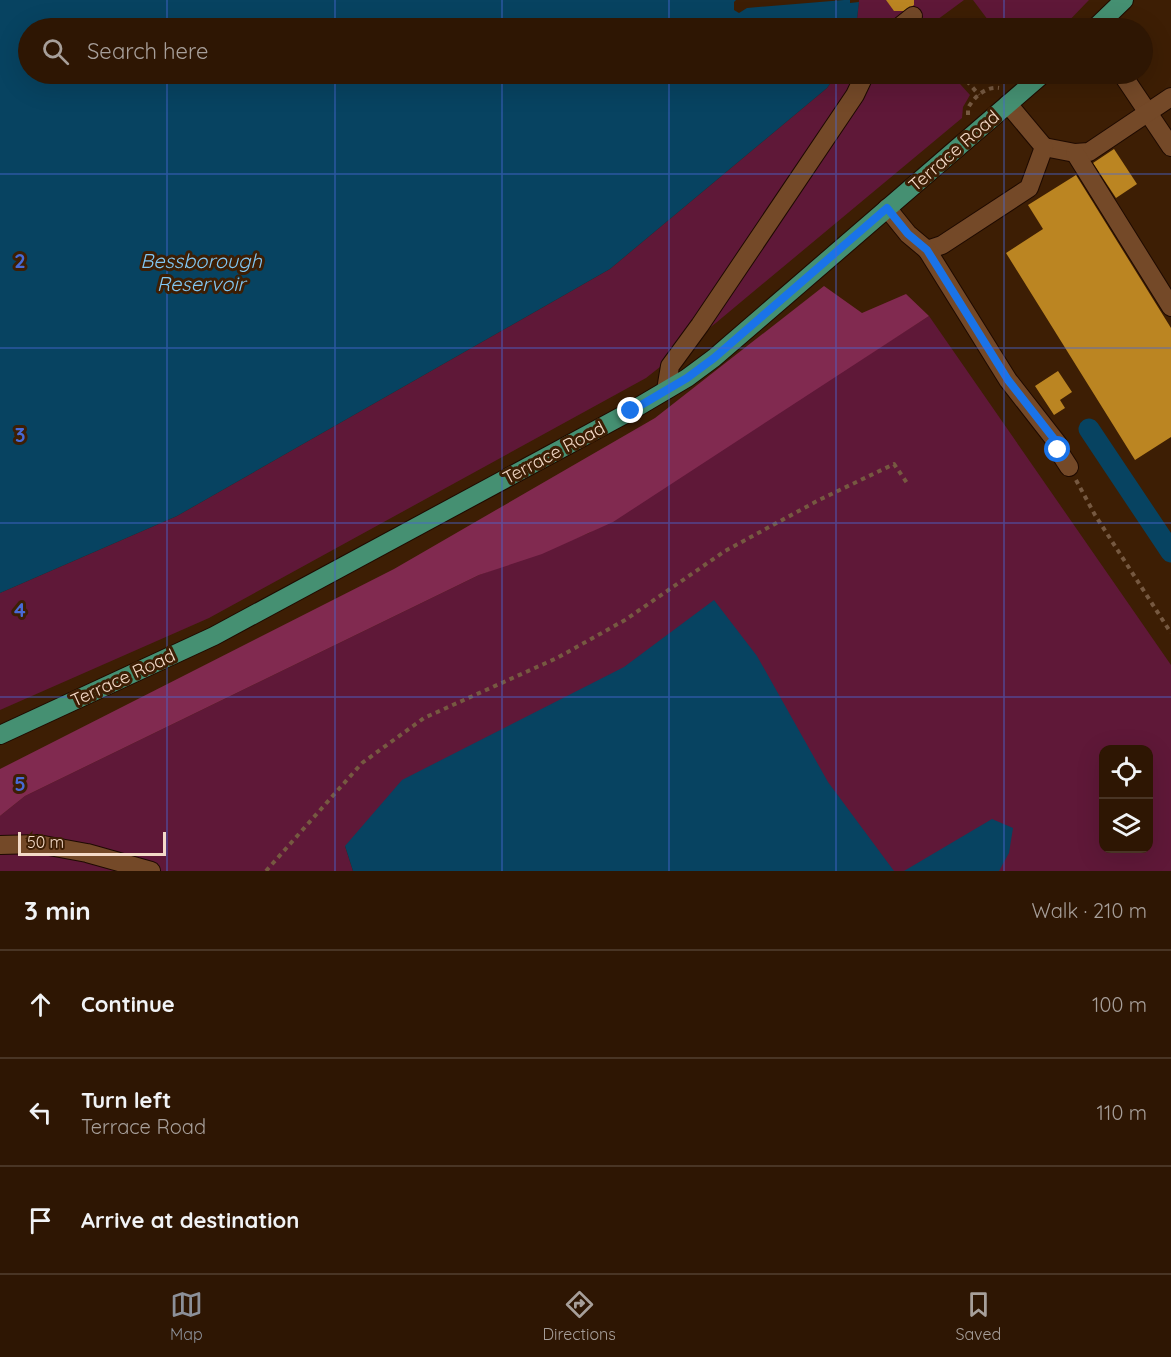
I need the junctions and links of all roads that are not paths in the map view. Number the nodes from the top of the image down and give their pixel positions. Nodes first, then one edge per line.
1 (1124, 0) edge
2 (914, 16) dead end
3 (911, 18) edge
4 (1105, 18) edge
5 (860, 84) edge
6 (1027, 84) edge
7 (1129, 84) edge
8 (1171, 97) edge
9 (1005, 98) junction
10 (1148, 112) junction
11 (1044, 147) junction
12 (1171, 147) edge
13 (1075, 153) junction
14 (887, 208) junction
15 (927, 250) junction
16 (1171, 307) edge
17 (666, 390) junction
18 (1069, 467) road end
19 (0, 735) edge
20 (0, 845) edge
21 (152, 871) edge

1 - 4 main road
2 - 3 lane
5 - 17 lane
6 - 9 main road, Terrace Road
7 - 10 lane
8 - 10 lane
9 - 11 lane
9 - 14 main road, Terrace Road
10 - 12 lane
10 - 13 lane
11 - 13 lane
11 - 15 lane
13 - 16 lane
14 - 15 lane
14 - 17 main road, Terrace Road
15 - 18 lane
17 - 19 main road, Terrace Road
20 - 21 lane

